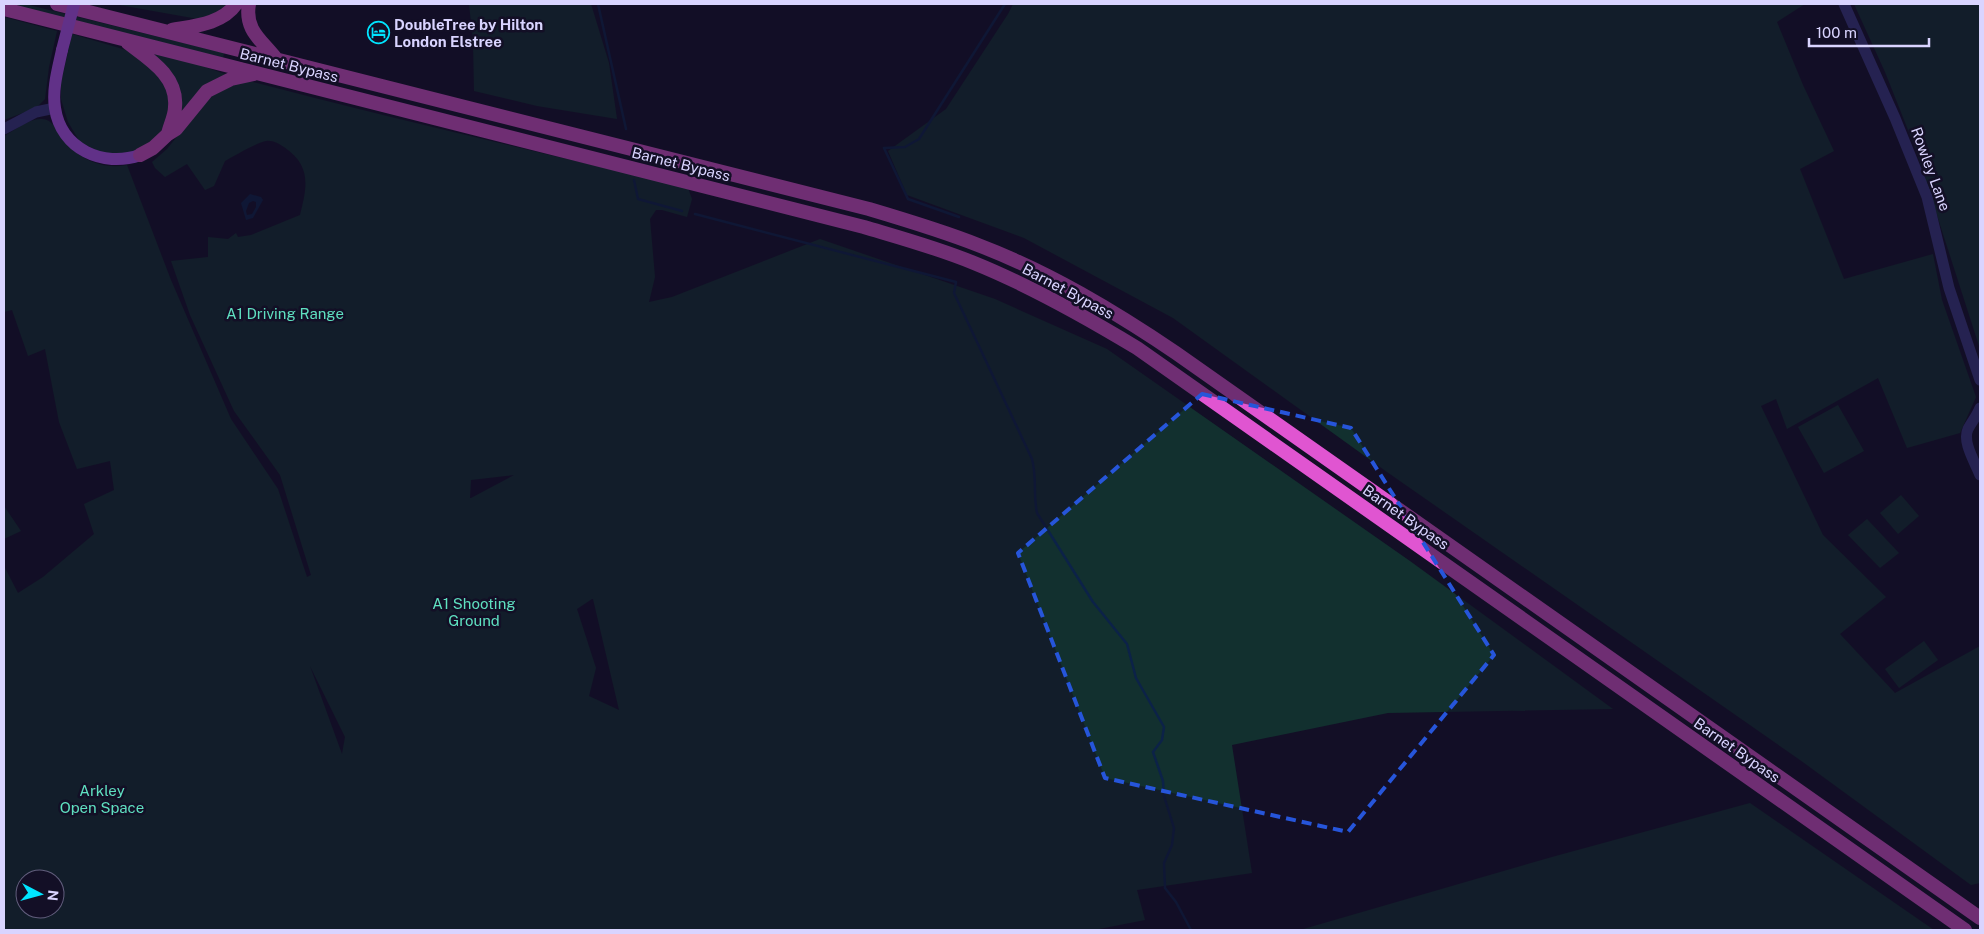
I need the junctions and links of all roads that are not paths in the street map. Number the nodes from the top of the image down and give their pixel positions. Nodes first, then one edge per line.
1 (57, 4) edge
2 (74, 4) edge
3 (236, 4) edge
4 (249, 4) edge
5 (1844, 4) edge
6 (4, 9) edge
7 (167, 31) junction
8 (123, 39) junction
9 (277, 60) junction
10 (257, 74) junction
11 (55, 108) junction
12 (4, 129) edge
13 (168, 134) junction
14 (140, 155) joint
15 (1980, 380) edge
16 (1980, 408) edge
17 (1980, 474) edge
18 (1980, 918) edge
19 (1965, 930) edge

1 - 7 highway, Barnet Bypass
2 - 11 main road, bridge
3 - 7 highway
4 - 9 highway
5 - 15 street, Rowley Lane
6 - 8 highway, Barnet Bypass
7 - 9 highway, Barnet Bypass
8 - 10 highway, Barnet Bypass
8 - 13 highway
9 - 18 highway, Barnet Bypass
10 - 13 highway
10 - 19 highway, Barnet Bypass
11 - 12 street
11 - 14 main road
13 - 14 highway
16 - 17 street

